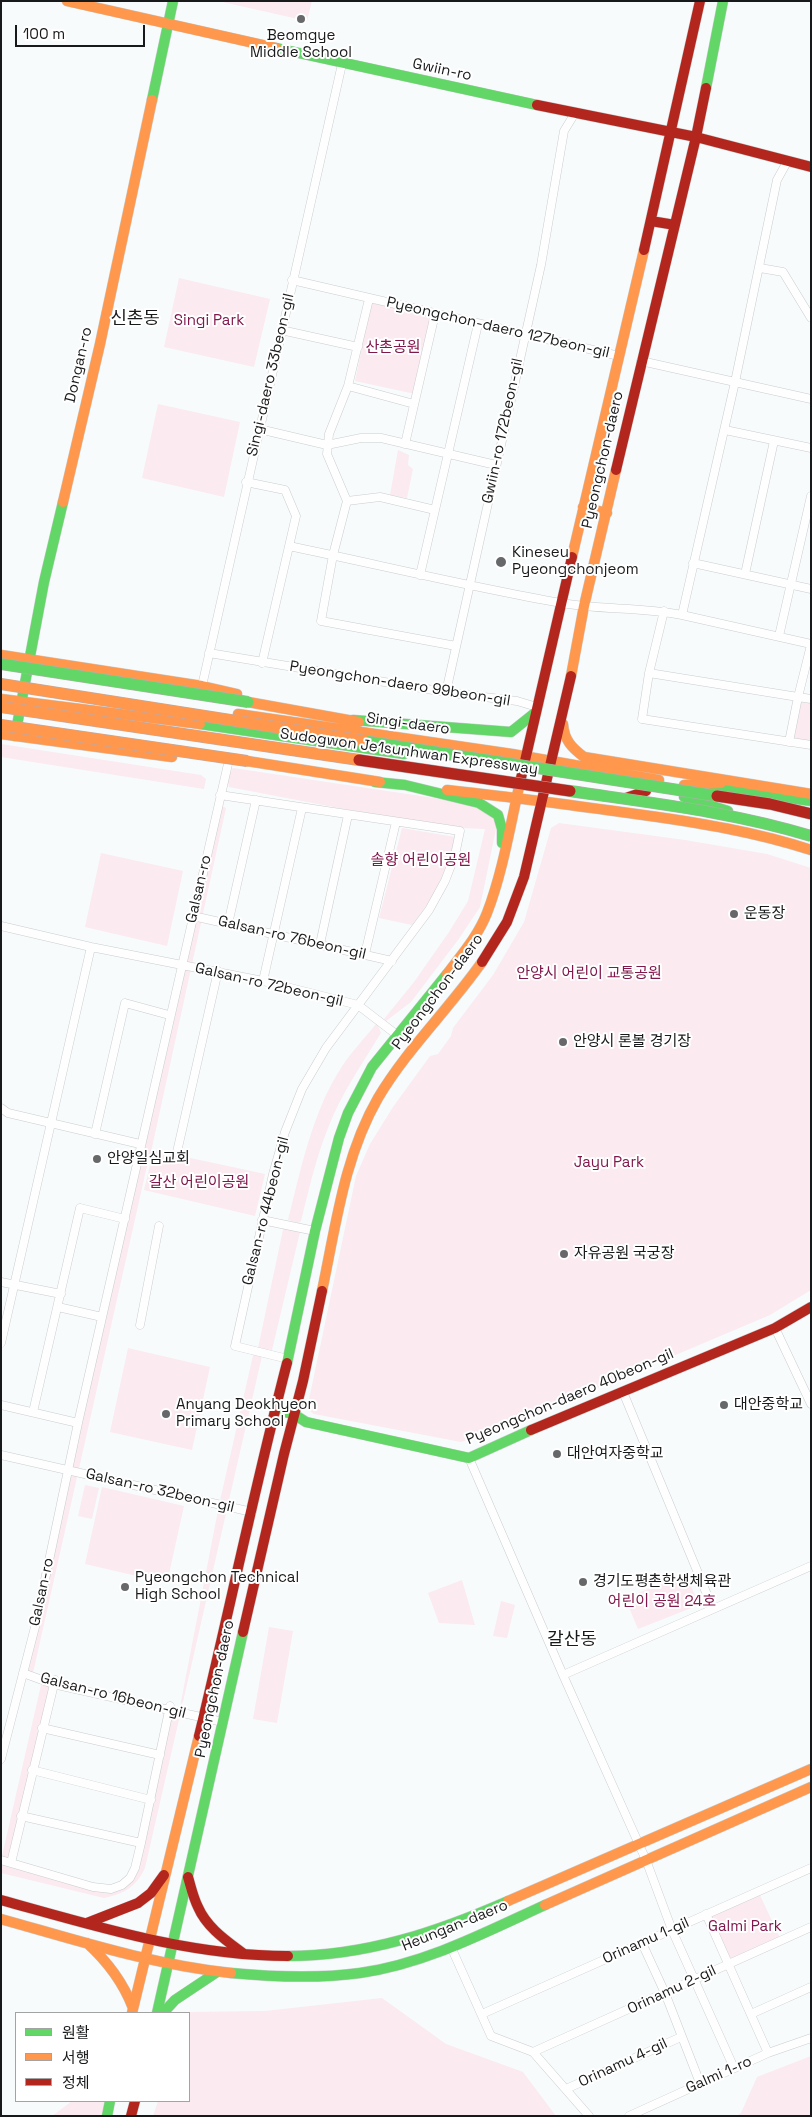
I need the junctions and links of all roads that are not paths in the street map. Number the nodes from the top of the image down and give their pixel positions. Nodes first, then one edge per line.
1 (67, 1) edge
2 (173, 1) edge
3 (700, 1) edge
4 (724, 1) edge
5 (168, 24) junction
6 (342, 64) junction
7 (575, 113) junction
8 (670, 132) junction
9 (696, 137) junction
10 (786, 162) junction
11 (811, 167) edge
12 (651, 221) junction
13 (674, 225) junction
14 (760, 268) junction
15 (292, 280) junction
16 (369, 299) junction
17 (435, 314) junction
18 (811, 318) edge
19 (478, 324) junction
20 (281, 330) junction
21 (525, 334) junction
22 (358, 347) junction
23 (619, 356) junction
24 (641, 361) junction
25 (735, 382) junction
26 (348, 386) junction
27 (811, 399) edge
28 (414, 404) junction
29 (259, 429) junction
30 (724, 430) junction
31 (774, 441) junction
32 (328, 444) junction
33 (405, 444) junction
34 (811, 448) edge
35 (448, 454) junction
36 (496, 465) junction
37 (246, 482) junction
38 (811, 496) edge
39 (346, 501) junction
40 (583, 507) junction
41 (434, 510) junction
42 (607, 513) junction
43 (289, 546) junction
44 (333, 555) junction
45 (693, 563) junction
46 (745, 574) junction
47 (420, 575) junction
48 (791, 584) junction
49 (470, 585) junction
50 (811, 589) edge
51 (562, 603) junction
52 (584, 606) junction
53 (664, 612) junction
54 (682, 615) junction
55 (779, 636) junction
56 (811, 644) edge
57 (456, 646) junction
58 (209, 653) junction
59 (1, 655) edge
60 (29, 659) junction
61 (262, 663) junction
62 (1, 664) edge
63 (649, 673) junction
64 (1, 680) edge
65 (24, 683) junction
66 (1, 684) edge
67 (202, 686) junction
68 (446, 692) junction
69 (798, 697) junction
70 (811, 699) edge
71 (1, 700) edge
72 (22, 702) junction
73 (1, 707) edge
74 (537, 709) junction
75 (563, 710) junction
76 (360, 722) junction
77 (1, 725) edge
78 (1, 734) edge
79 (15, 736) junction
80 (789, 742) junction
81 (811, 745) edge
82 (504, 752) junction
83 (526, 756) junction
84 (552, 761) junction
85 (228, 764) junction
86 (522, 772) junction
87 (549, 775) junction
88 (380, 782) junction
89 (744, 782) junction
90 (405, 785) junction
91 (684, 785) junction
92 (646, 792) junction
93 (811, 794) edge
94 (220, 795) junction
95 (517, 797) junction
96 (684, 797) junction
97 (256, 800) junction
98 (542, 800) junction
99 (811, 801) edge
100 (302, 808) junction
101 (597, 808) junction
102 (348, 815) junction
103 (811, 816) edge
104 (396, 822) junction
105 (811, 837) edge
106 (811, 850) edge
107 (502, 859) junction
108 (193, 916) junction
109 (228, 924) junction
110 (1, 926) edge
111 (273, 934) junction
112 (320, 944) junction
113 (91, 947) junction
114 (365, 954) junction
115 (392, 961) junction
116 (181, 965) junction
117 (218, 971) junction
118 (263, 981) junction
119 (358, 1005) junction
120 (169, 1014) junction
121 (397, 1035) junction
122 (1, 1108) edge
123 (52, 1123) junction
124 (95, 1134) junction
125 (140, 1144) junction
126 (177, 1152) dead end
127 (125, 1219) junction
128 (262, 1220) junction
129 (159, 1226) dead end
130 (314, 1231) junction
131 (1, 1282) edge
132 (15, 1284) junction
133 (61, 1294) junction
134 (811, 1307) edge
135 (58, 1308) junction
136 (102, 1317) junction
137 (140, 1325) dead end
138 (775, 1328) junction
139 (1, 1343) edge
140 (288, 1359) junction
141 (623, 1392) junction
142 (811, 1404) edge
143 (1, 1405) edge
144 (275, 1409) junction
145 (33, 1412) junction
146 (296, 1415) junction
147 (78, 1423) junction
148 (1, 1455) edge
149 (469, 1458) junction
150 (68, 1470) junction
151 (252, 1512) junction
152 (811, 1566) edge
153 (713, 1609) junction
154 (23, 1673) junction
155 (563, 1675) junction
156 (54, 1682) junction
157 (170, 1708) junction
158 (203, 1718) junction
159 (223, 1722) junction
160 (42, 1728) junction
161 (160, 1756) junction
162 (1, 1760) edge
163 (811, 1769) edge
164 (32, 1770) junction
165 (811, 1788) edge
166 (151, 1800) junction
167 (21, 1816) junction
168 (668, 1832) junction
169 (141, 1843) junction
170 (638, 1845) junction
171 (674, 1848) junction
172 (1, 1860) edge
173 (646, 1860) junction
174 (11, 1863) junction
175 (811, 1868) edge
176 (167, 1870) junction
177 (188, 1876) junction
178 (1, 1900) edge
179 (706, 1914) junction
180 (1, 1919) edge
181 (87, 1923) junction
182 (811, 1927) edge
183 (672, 1930) junction
184 (150, 1939) junction
185 (86, 1942) junction
186 (642, 1943) junction
187 (172, 1944) junction
188 (451, 1947) junction
189 (244, 1954) junction
190 (145, 1958) junction
191 (167, 1964) junction
192 (727, 1965) junction
193 (216, 1972) junction
194 (694, 1980) junction
195 (811, 1986) edge
196 (665, 1993) junction
197 (133, 2011) edge
198 (157, 2012) edge
199 (164, 2012) edge
200 (482, 2014) junction
201 (751, 2014) junction
202 (681, 2037) junction
203 (811, 2038) edge
204 (533, 2052) junction
205 (768, 2054) junction
206 (734, 2068) junction
207 (700, 2083) junction
208 (566, 2089) junction
209 (135, 2102) edge
210 (109, 2107) edge
211 (103, 2116) edge
212 (131, 2116) edge
213 (589, 2116) edge
214 (629, 2116) edge

1 - 5 main road, Gwiin-ro
2 - 5 main road, Dongan-ro
3 - 8 main road, Pyeongchon-daero
4 - 9 main road, Pyeongchon-daero
5 - 6 main road, Gwiin-ro
5 - 60 main road, Dongan-ro
6 - 7 main road, Gwiin-ro
6 - 15 street, Singi-daero 33beon-gil
7 - 8 main road, Gwiin-ro
7 - 21 street, Gwiin-ro 172beon-gil
8 - 9 main road, Gwiin-ro
8 - 12 main road, Pyeongchon-daero
9 - 10 main road, Gwiin-ro
9 - 13 main road, Pyeongchon-daero
10 - 11 main road, Gwiin-ro
10 - 14 street
12 - 13 main road
12 - 23 main road, Pyeongchon-daero
13 - 24 main road, Pyeongchon-daero
14 - 18 street
14 - 25 street
15 - 16 street
15 - 20 street, Singi-daero 33beon-gil
16 - 17 street, Pyeongchon-daero 127beon-gil
16 - 22 street, Pyeongchon-daero 127beon-gil
17 - 19 street, Pyeongchon-daero 127beon-gil
17 - 28 street
19 - 21 street, Pyeongchon-daero 127beon-gil
19 - 35 street
20 - 22 street
20 - 29 street, Singi-daero 33beon-gil
21 - 23 street, Pyeongchon-daero 127beon-gil
21 - 36 street, Gwiin-ro 172beon-gil
22 - 26 street, Pyeongchon-daero 127beon-gil
23 - 40 main road, Pyeongchon-daero
24 - 25 street
24 - 42 main road, Pyeongchon-daero
25 - 27 street
25 - 30 street
26 - 28 street
26 - 32 street, Pyeongchon-daero 127beon-gil
28 - 33 street
29 - 32 street
29 - 37 street, Singi-daero 33beon-gil
30 - 31 street
30 - 45 street
31 - 34 street
31 - 46 street
32 - 33 street
32 - 39 street, Pyeongchon-daero 127beon-gil
33 - 35 street
35 - 36 street
35 - 41 street
36 - 49 street, Gwiin-ro 172beon-gil
37 - 43 street
37 - 58 street, Singi-daero 33beon-gil
38 - 48 street
39 - 41 street
39 - 44 street
40 - 42 main road
40 - 51 main road, Pyeongchon-daero
41 - 47 street
42 - 52 main road, Pyeongchon-daero
43 - 44 street
43 - 61 street
44 - 47 street
44 - 57 street
45 - 46 street
45 - 54 street
46 - 48 street
47 - 49 street
48 - 50 street
48 - 55 street
49 - 51 street
49 - 57 street, Gwiin-ro 172beon-gil
51 - 52 street
51 - 74 main road, Pyeongchon-daero
52 - 53 street
52 - 75 main road, Pyeongchon-daero
53 - 54 street
53 - 63 street
54 - 55 street
55 - 56 street
56 - 69 street
57 - 68 street, Gwiin-ro 172beon-gil
58 - 61 street, Pyeongchon-daero 99beon-gil
58 - 67 street, Singi-daero 33beon-gil
59 - 60 main road
60 - 65 main road, Dongan-ro
60 - 67 main road
61 - 68 street, Pyeongchon-daero 99beon-gil
62 - 76 main road, bridge
63 - 69 street
63 - 80 street
64 - 65 main road, Singi-daero
65 - 72 main road, Dongan-ro
65 - 82 main road, Singi-daero
66 - 103 main road, Sudogwon Je1sunhwan Expressway, bridge
67 - 76 main road
68 - 74 street, Pyeongchon-daero 99beon-gil
69 - 70 street
69 - 80 street
71 - 72 main road, Singi-daero
72 - 79 main road, Dongan-ro
72 - 86 main road, Singi-daero
73 - 105 main road, Sudogwon Je1sunhwan Expressway, bridge
74 - 76 main road
74 - 83 main road, Pyeongchon-daero
75 - 84 main road, Pyeongchon-daero
75 - 89 main road
76 - 82 main road
77 - 88 main road, bridge
78 - 79 main road
79 - 85 main road
80 - 81 street
82 - 83 main road, Singi-daero
83 - 84 main road, Singi-daero
83 - 86 main road, Pyeongchon-daero
84 - 87 main road, Pyeongchon-daero
84 - 91 main road, Singi-daero
85 - 88 main road
85 - 94 street, Galsan-ro
86 - 87 main road, Singi-daero
86 - 95 main road, Pyeongchon-daero
87 - 92 main road, Singi-daero
87 - 98 main road, Pyeongchon-daero
88 - 90 main road
89 - 91 main road
89 - 93 main road
90 - 95 main road
90 - 107 main road
91 - 99 main road, Singi-daero
92 - 96 main road, Singi-daero
92 - 101 main road
94 - 97 street
94 - 108 street, Galsan-ro
95 - 98 main road
95 - 107 main road, Pyeongchon-daero
96 - 103 main road, Singi-daero
96 - 105 main road
97 - 100 street
97 - 109 street
98 - 101 main road
98 - 146 main road, Pyeongchon-daero
100 - 102 street
100 - 111 street
101 - 106 main road
102 - 104 street
102 - 112 street
104 - 114 street
104 - 115 street, Galsan-ro 44beon-gil
107 - 121 main road, Pyeongchon-daero
108 - 109 street, Galsan-ro 76beon-gil
108 - 116 street, Galsan-ro
109 - 111 street, Galsan-ro 76beon-gil
110 - 113 street, Galsan-ro 72beon-gil
111 - 112 street, Galsan-ro 76beon-gil
111 - 118 street
112 - 114 street, Galsan-ro 76beon-gil
113 - 116 street, Galsan-ro 72beon-gil
113 - 123 street
114 - 115 street, Galsan-ro 76beon-gil
115 - 119 street, Galsan-ro 44beon-gil
116 - 117 street, Galsan-ro 72beon-gil
116 - 120 street, Galsan-ro
117 - 118 street, Galsan-ro 72beon-gil
117 - 126 street
118 - 119 street, Galsan-ro 72beon-gil
119 - 121 street
119 - 128 street, Galsan-ro 44beon-gil
120 - 124 street
120 - 125 street, Galsan-ro
121 - 130 main road, Pyeongchon-daero
122 - 123 street
123 - 124 street
123 - 132 street
124 - 125 street
125 - 127 street, Galsan-ro
127 - 133 street
127 - 136 street, Galsan-ro
128 - 130 street
128 - 140 street, Galsan-ro 44beon-gil
129 - 137 street
130 - 140 main road, Pyeongchon-daero
131 - 132 street
132 - 133 street
132 - 139 street
133 - 135 street
134 - 138 main road, Pyeongchon-daero 40beon-gil
135 - 136 street
135 - 145 street
136 - 147 street, Galsan-ro
138 - 141 main road, Pyeongchon-daero 40beon-gil
138 - 142 street
140 - 144 main road, Pyeongchon-daero
141 - 149 main road, Pyeongchon-daero 40beon-gil
141 - 153 street
143 - 145 street
144 - 146 main road, Pyeongchon-daero 40beon-gil
144 - 151 main road, Pyeongchon-daero
145 - 147 street
146 - 149 main road, Pyeongchon-daero 40beon-gil
146 - 159 main road, Pyeongchon-daero
147 - 150 street, Galsan-ro
148 - 150 street, Galsan-ro 32beon-gil
149 - 155 street
150 - 151 street, Galsan-ro 32beon-gil
150 - 154 street, Galsan-ro
151 - 158 main road, Pyeongchon-daero
152 - 153 street
153 - 155 street
154 - 156 street, Galsan-ro 16beon-gil
154 - 162 street, Galsan-ro
155 - 170 street
156 - 157 street, Galsan-ro 16beon-gil
156 - 160 street
157 - 158 street, Galsan-ro 16beon-gil
157 - 161 street
158 - 159 street, Galsan-ro 16beon-gil
158 - 176 main road, Pyeongchon-daero
159 - 177 main road, Pyeongchon-daero
160 - 161 street
160 - 164 street
161 - 166 street
163 - 168 main road, Heungan-daero
164 - 166 street
164 - 167 street
165 - 171 main road, Heungan-daero
166 - 169 street
167 - 169 street
167 - 174 street
168 - 170 main road, Heungan-daero
168 - 171 main road
169 - 174 street
170 - 173 street
170 - 189 main road, Heungan-daero
171 - 173 main road, Heungan-daero
172 - 174 street
173 - 183 street
173 - 188 main road, Heungan-daero
175 - 179 street, Orinamu 1-gil
176 - 181 main road
176 - 184 main road, Pyeongchon-daero
177 - 187 main road, Pyeongchon-daero
177 - 189 main road
178 - 181 main road, Heungan-daero
179 - 183 street, Orinamu 1-gil
179 - 192 street
180 - 185 main road, Heungan-daero
181 - 184 main road, Heungan-daero
182 - 192 street, Orinamu 2-gil
183 - 186 street, Orinamu 1-gil
183 - 194 street
184 - 187 main road, Heungan-daero
184 - 190 main road, Pyeongchon-daero
185 - 190 main road, Heungan-daero
185 - 197 main road
186 - 196 street
186 - 200 street, Orinamu 1-gil
187 - 189 main road, Heungan-daero
187 - 191 main road, Pyeongchon-daero
188 - 193 main road, Heungan-daero
188 - 200 street
190 - 191 main road, Heungan-daero
190 - 197 main road, Pyeongchon-daero
191 - 193 main road, Heungan-daero
191 - 198 main road, Pyeongchon-daero
192 - 194 street, Orinamu 2-gil
192 - 201 street
193 - 199 main road
194 - 196 street, Orinamu 2-gil
194 - 206 street
195 - 201 street
196 - 202 street
196 - 204 street, Orinamu 2-gil
200 - 204 street
201 - 205 street
202 - 207 street
202 - 208 street, Orinamu 4-gil
203 - 205 street, Galmi 1-ro
204 - 208 street
205 - 206 street, Galmi 1-ro
206 - 207 street, Galmi 1-ro
207 - 214 street, Galmi 1-ro
208 - 213 street
209 - 212 main road
210 - 211 street

